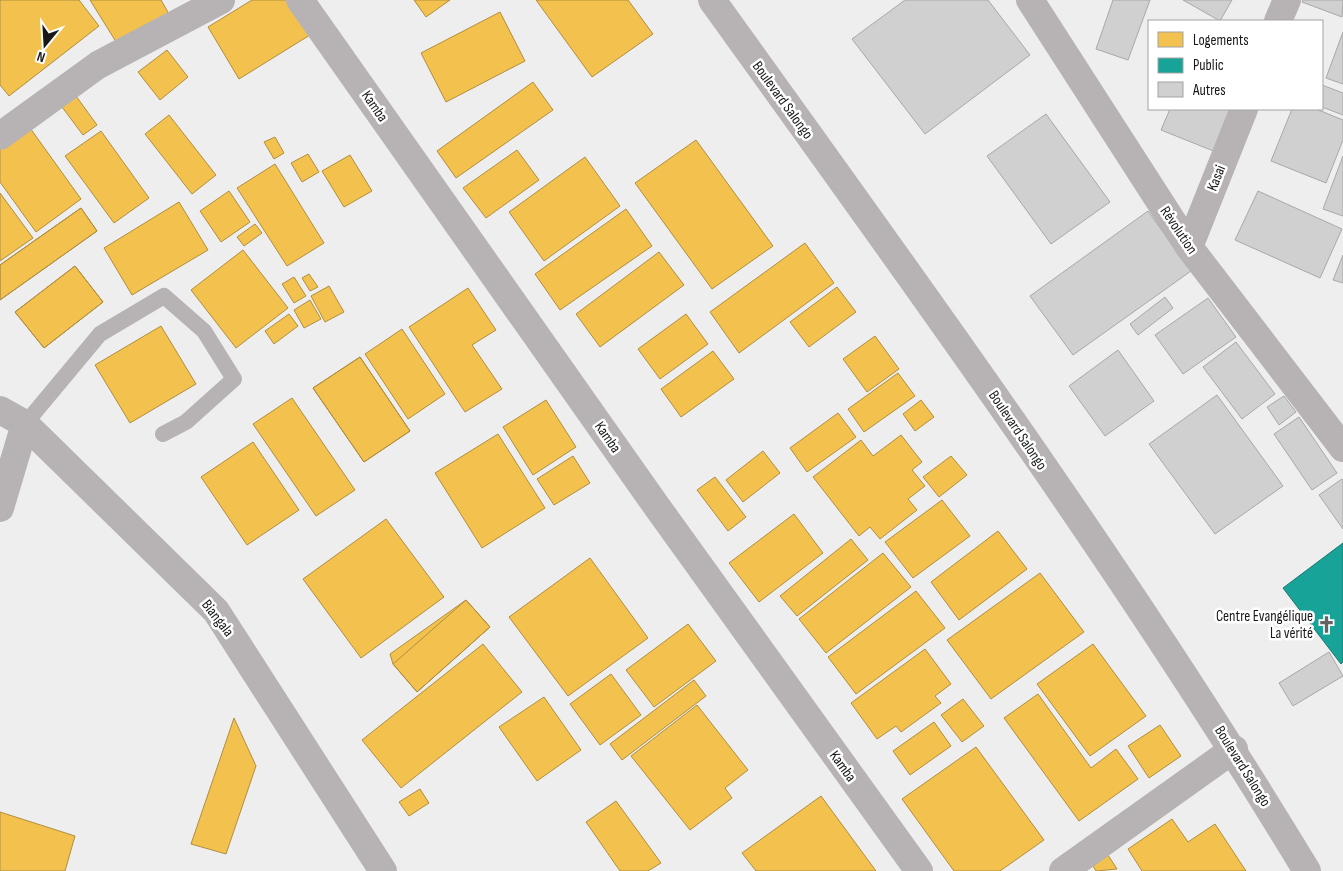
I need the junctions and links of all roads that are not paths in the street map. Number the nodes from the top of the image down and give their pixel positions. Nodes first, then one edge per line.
1 (221, 0) edge
2 (300, 0) edge
3 (712, 0) edge
4 (1030, 0) edge
5 (1287, 0) edge
6 (1278, 20) edge
7 (1244, 110) edge
8 (0, 136) edge
9 (1189, 247) junction
10 (0, 410) edge
11 (25, 424) junction
12 (163, 434) dead end
13 (1343, 448) edge
14 (0, 508) edge
15 (1234, 749) junction
16 (383, 871) edge
17 (919, 871) edge
18 (1063, 871) edge
19 (1307, 871) edge

1 - 8 street
2 - 17 street, Kamba
3 - 15 street, Boulevard Salongo
4 - 9 street, Révolution
5 - 6 street
7 - 9 street, Kasai
9 - 13 street, Révolution
10 - 11 street, Biangala
11 - 12 lane
11 - 14 street
11 - 16 street, Biangala
15 - 18 street
15 - 19 street, Boulevard Salongo

